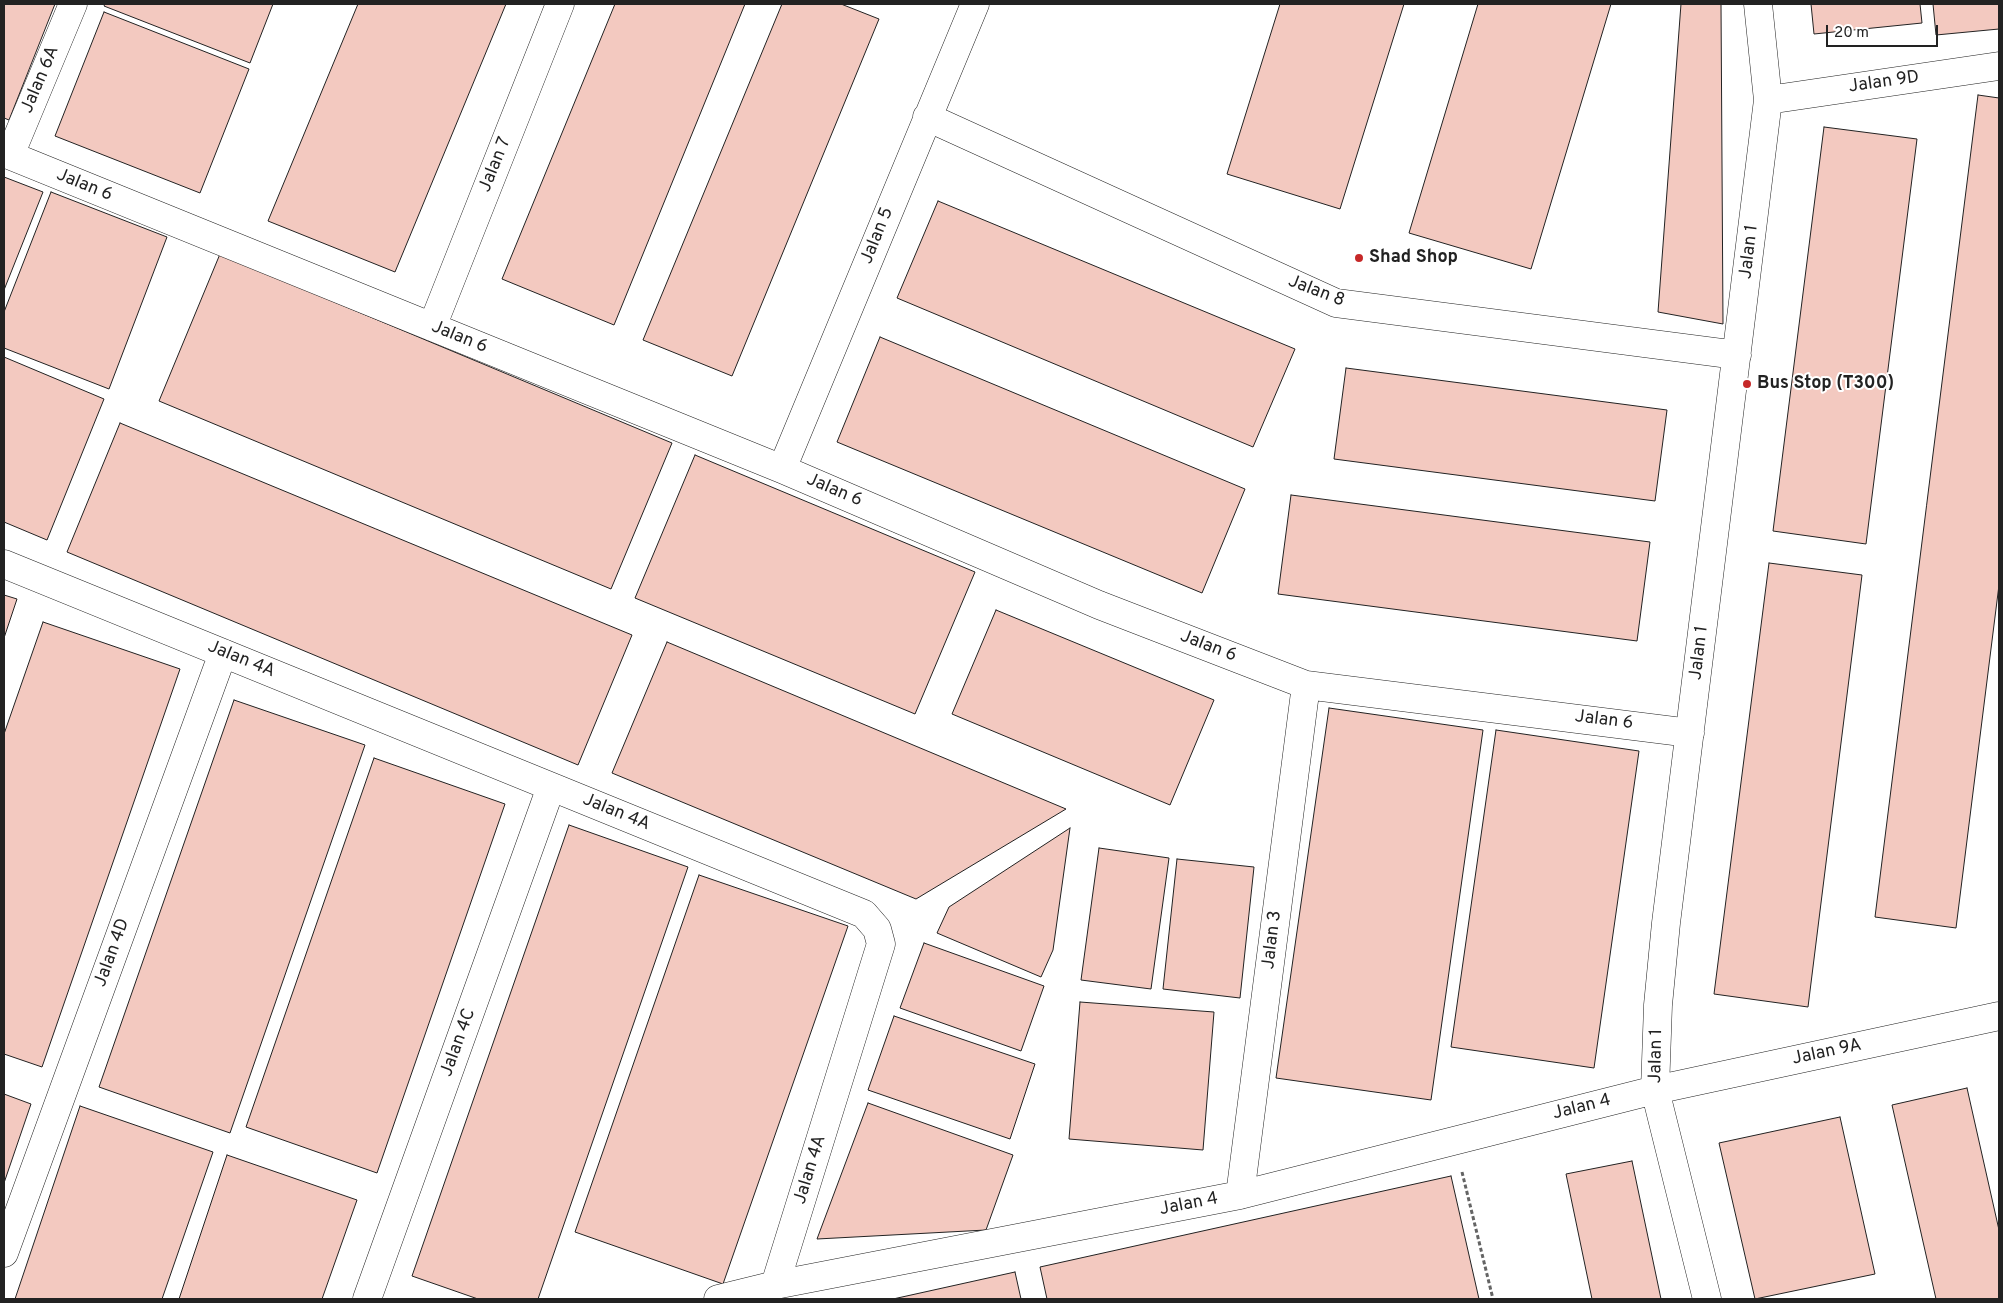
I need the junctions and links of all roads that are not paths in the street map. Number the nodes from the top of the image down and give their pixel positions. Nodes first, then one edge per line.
1 (73, 4) edge
2 (560, 4) edge
3 (975, 4) edge
4 (1758, 4) edge
5 (1999, 66) edge
6 (1768, 100) junction
7 (927, 117) junction
8 (7, 154) edge
9 (432, 327) junction
10 (1737, 355) junction
11 (782, 469) junction
12 (4, 564) edge
13 (223, 653) junction
14 (1306, 685) junction
15 (1690, 733) junction
16 (551, 787) junction
17 (1999, 1016) edge
18 (1656, 1090) junction
19 (1240, 1195) junction
20 (4, 1253) edge
21 (775, 1285) junction
22 (367, 1299) edge
23 (718, 1299) edge
24 (1707, 1299) edge

1 - 8 street, Jalan 6A
2 - 9 street, Jalan 7
3 - 7 street, Jalan 5
4 - 6 street, Jalan 1
5 - 6 street, Jalan 9D
6 - 10 street, Jalan 1
7 - 10 street, Jalan 8
7 - 11 street, Jalan 5
8 - 9 street, Jalan 6
9 - 11 street, Jalan 6
10 - 15 street, Jalan 1
11 - 14 street, Jalan 6
12 - 13 street, Jalan 4A
13 - 16 street, Jalan 4A
13 - 20 street, Jalan 4D
14 - 15 street, Jalan 6
14 - 19 street, Jalan 3
15 - 18 street, Jalan 1
16 - 21 street, Jalan 4A
16 - 22 street, Jalan 4C
17 - 18 street, Jalan 9A
18 - 19 street, Jalan 4
18 - 24 street, Jalan 1
19 - 21 street, Jalan 4
21 - 23 street, Jalan 4

